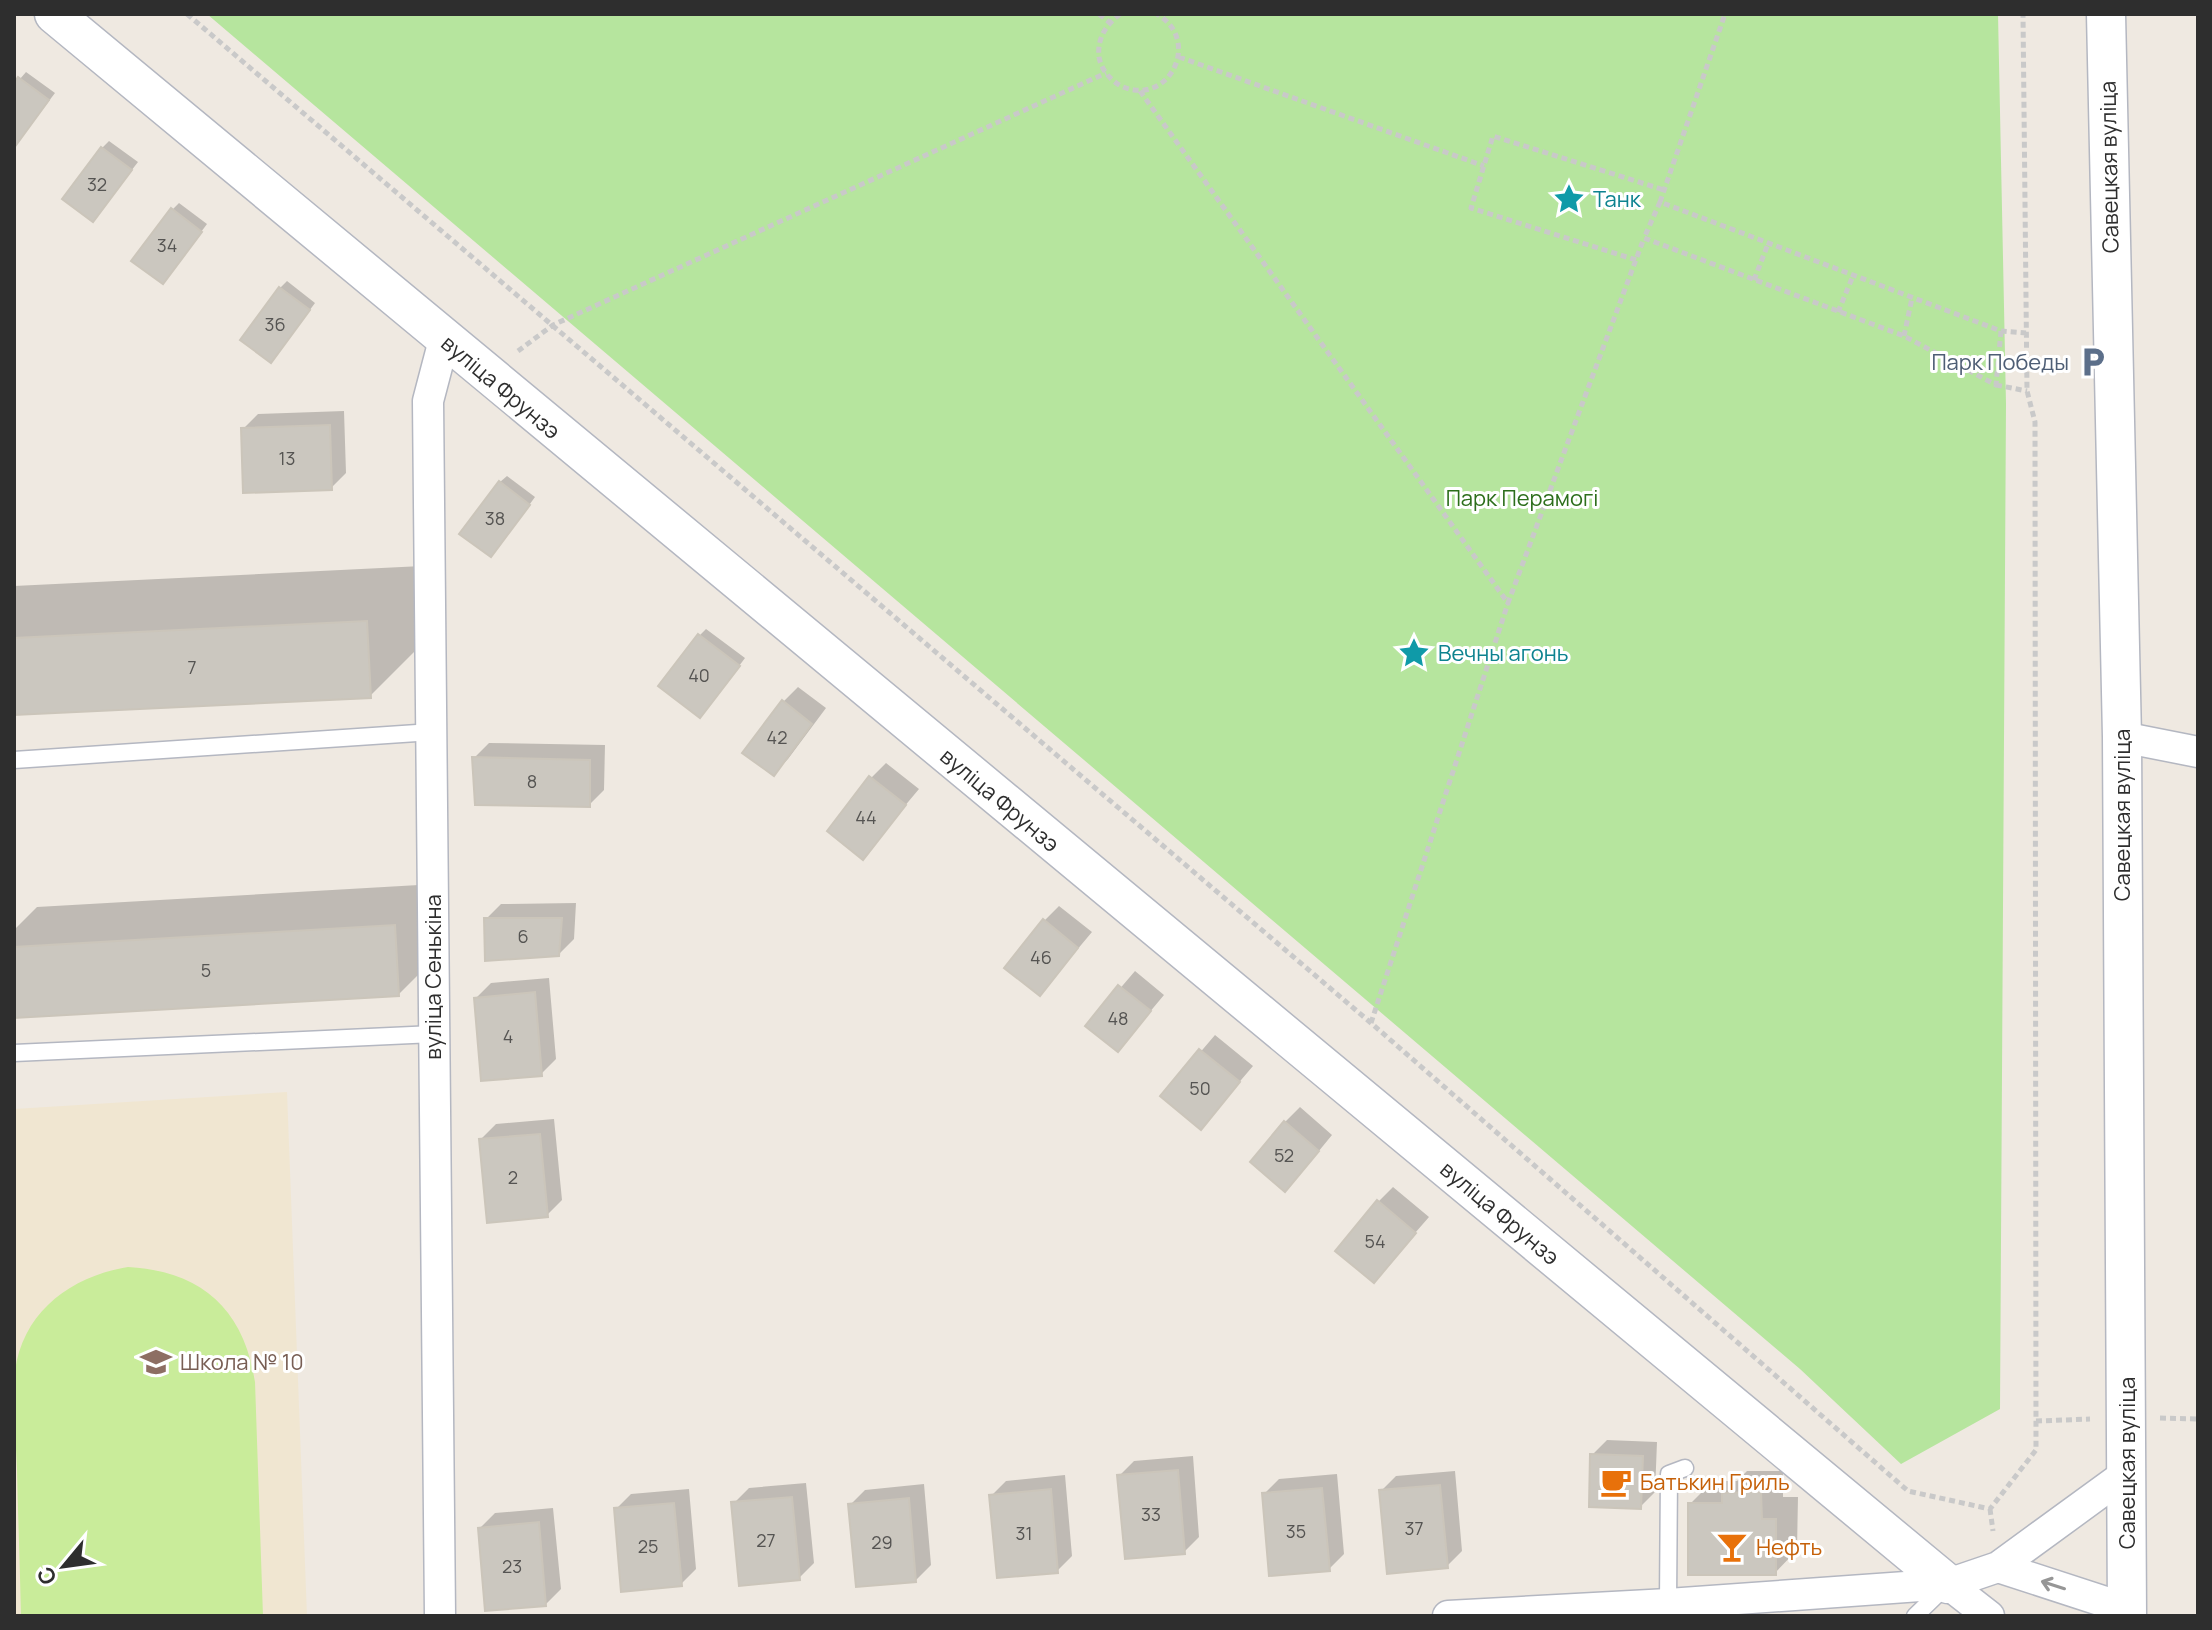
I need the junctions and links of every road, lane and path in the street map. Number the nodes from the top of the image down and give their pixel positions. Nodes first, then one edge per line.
1 (54, 14) edge
2 (187, 14) edge
3 (1099, 14) edge
4 (1120, 14) edge
5 (1159, 14) edge
6 (1725, 14) edge
7 (2023, 14) edge
8 (2106, 14) edge
9 (1109, 22) junction
10 (1179, 57) junction
11 (1106, 73) junction
12 (1140, 91) junction
13 (1484, 166) junction
14 (1664, 190) junction
15 (1660, 202) junction
16 (1644, 238) junction
17 (1768, 244) junction
18 (1636, 260) junction
19 (1853, 275) junction
20 (1754, 280) junction
21 (1913, 298) junction
22 (1838, 312) junction
23 (553, 325) junction
24 (2001, 331) junction
25 (2026, 333) junction
26 (1904, 336) junction
27 (444, 340) junction
28 (1996, 385) junction
29 (2027, 391) junction
30 (1508, 603) junction
31 (432, 732) junction
32 (2122, 737) junction
33 (2198, 752) edge
34 (14, 760) edge
35 (1371, 1023) junction
36 (434, 1034) junction
37 (14, 1053) edge
38 (1685, 1468) dead end
39 (2127, 1473) junction
40 (1998, 1567) junction
41 (1948, 1584) junction
42 (1668, 1604) junction
43 (2127, 1613) edge
44 (440, 1616) edge
45 (1448, 1616) edge
46 (1915, 1616) edge
47 (1989, 1616) edge
48 (2089, 1616) edge

1 - 27 street, вуліца Фрунзэ
2 - 23 path
3 - 9 path
4 - 9 path
5 - 10 path
6 - 14 path
7 - 25 path
8 - 32 street, Савецкая вуліца
9 - 11 path
10 - 12 path
10 - 13 path
11 - 12 path
11 - 23 path
12 - 30 path
13 - 14 path
13 - 18 path
14 - 15 path
15 - 16 path
15 - 17 path
16 - 18 path
16 - 20 path
17 - 19 path
17 - 20 path
18 - 30 path
19 - 21 path
19 - 22 path
20 - 22 path
21 - 24 path
21 - 26 path
22 - 26 path
23 - 35 path
24 - 25 path
24 - 28 path
25 - 29 path
26 - 28 path
27 - 31 street, вуліца Сенькіна
27 - 41 street, вуліца Фрунзэ
28 - 29 path
29 - 35 path
30 - 35 path
31 - 34 lane
31 - 36 street, вуліца Сенькіна
32 - 33 street
32 - 39 street, Савецкая вуліца
36 - 37 lane
36 - 44 street, вуліца Сенькіна
38 - 42 lane
39 - 40 street
39 - 43 street, Савецкая вуліца
40 - 41 street
43 -> 40 street
41 - 42 street
41 - 46 lane
41 - 47 street, вуліца Фрунзэ
42 - 45 street
43 - 48 street

